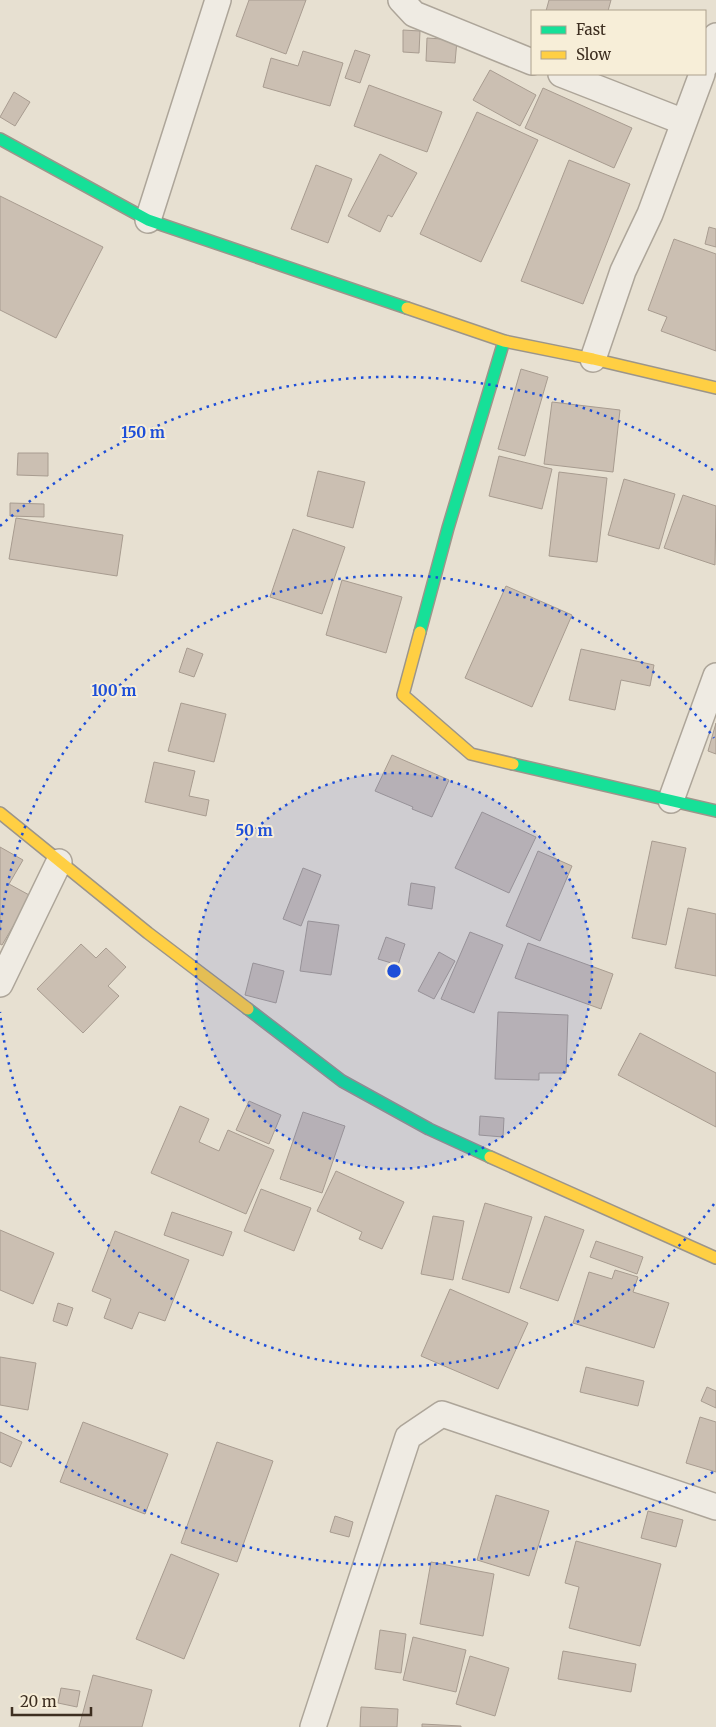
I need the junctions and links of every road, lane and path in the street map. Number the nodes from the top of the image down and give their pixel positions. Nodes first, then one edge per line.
1 (218, 0) edge
2 (401, 0) edge
3 (716, 36) edge
4 (531, 62) edge
5 (706, 63) edge
6 (564, 75) edge
7 (702, 75) edge
8 (684, 122) junction
9 (0, 139) edge
10 (148, 220) junction
11 (504, 341) junction
12 (593, 359) junction
13 (716, 388) edge
14 (716, 676) edge
15 (671, 800) junction
16 (716, 811) edge
17 (0, 813) edge
18 (59, 862) junction
19 (0, 984) edge
20 (716, 1258) edge
21 (716, 1507) edge
22 (313, 1727) edge

1 - 10 street
2 - 4 street
3 - 5 street
6 - 8 street
7 - 8 street
8 - 12 street
9 - 10 street
10 - 11 street
11 - 12 street
11 - 15 street
12 - 13 street
14 - 15 street
15 - 16 street
17 - 18 street
18 - 19 street
18 - 20 street
21 - 22 street

